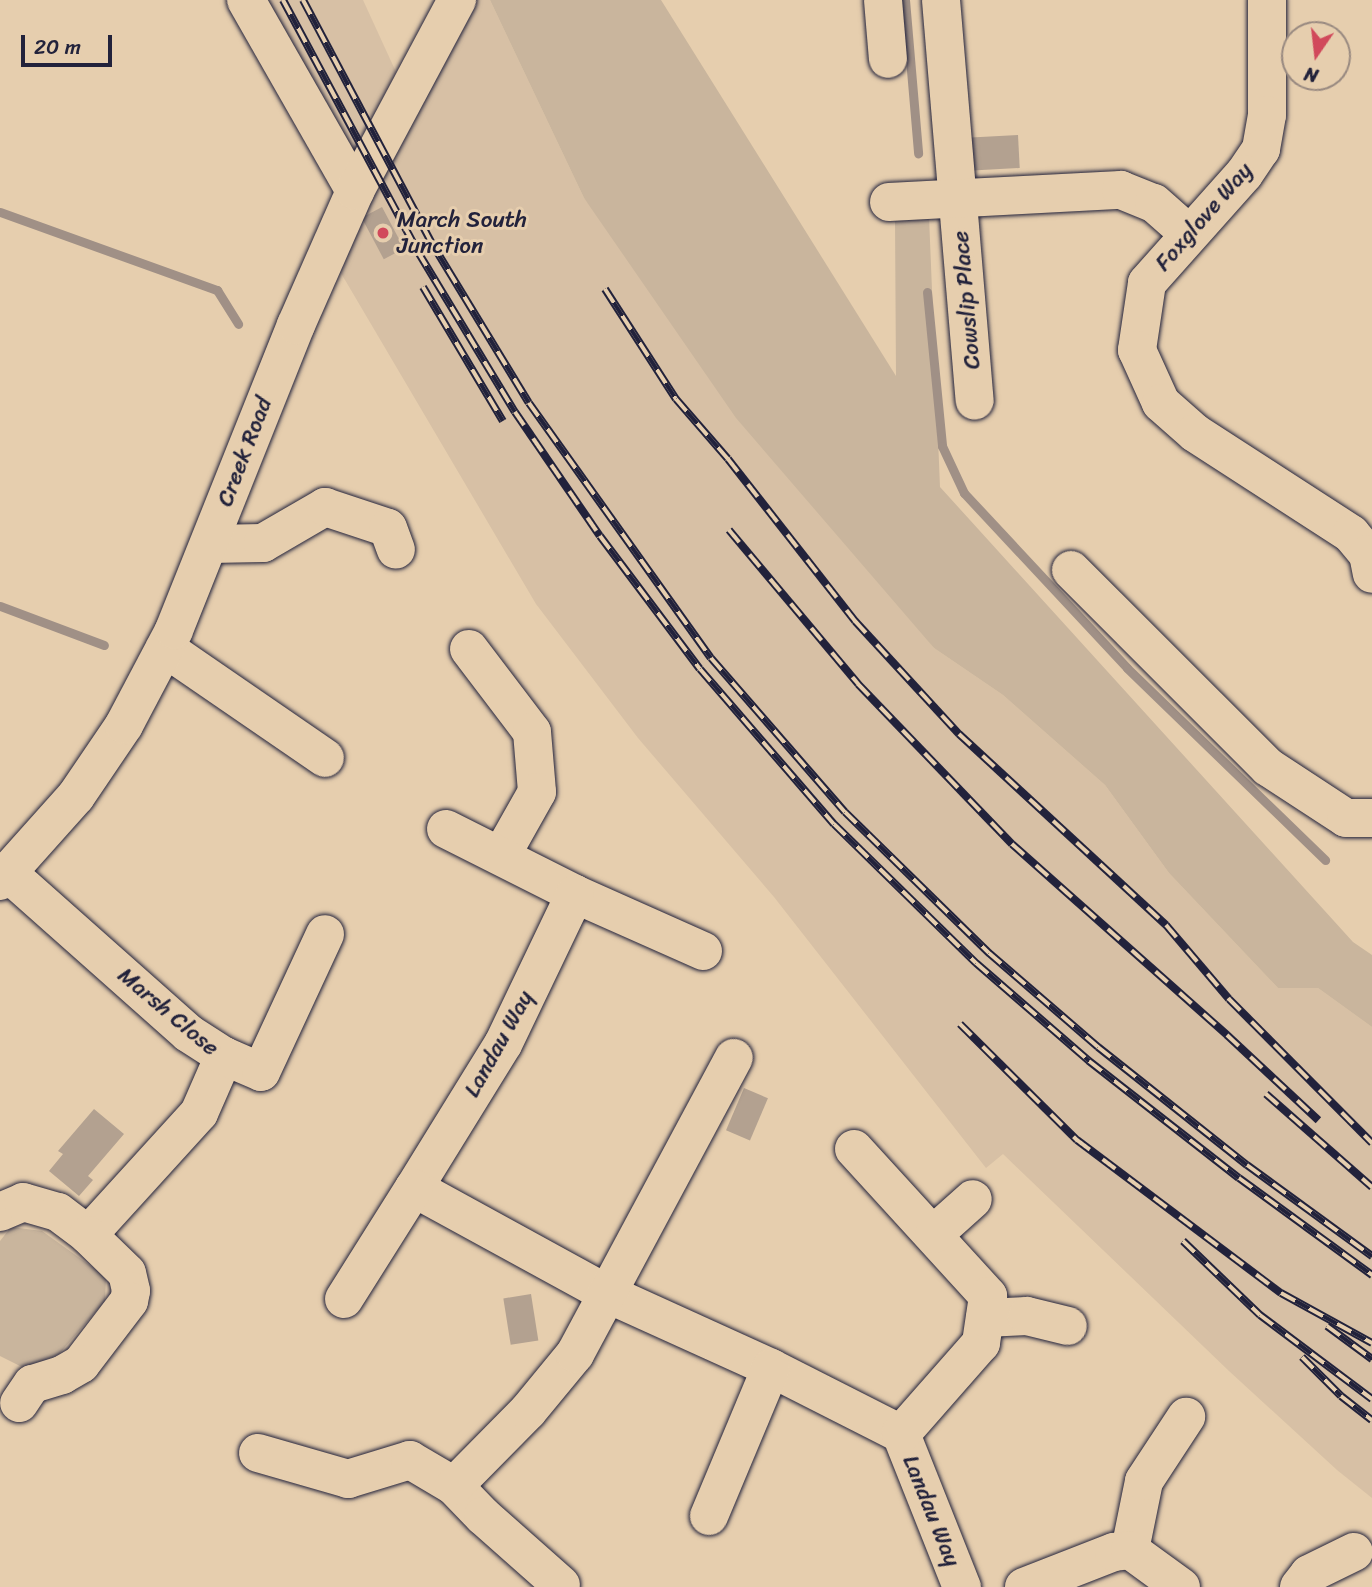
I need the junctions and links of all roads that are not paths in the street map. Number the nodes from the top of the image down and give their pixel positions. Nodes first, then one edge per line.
1 (246, 0) edge
2 (457, 0) edge
3 (883, 0) edge
4 (941, 0) edge
5 (1266, 0) edge
6 (888, 59) dead end
7 (355, 191) junction
8 (958, 199) junction
9 (888, 202) dead end
10 (1189, 234) junction
11 (975, 401) dead end
12 (211, 544) junction
13 (396, 550) dead end
14 (1370, 559) edge
15 (1071, 570) dead end
16 (165, 648) junction
17 (469, 649) dead end
18 (325, 758) dead end
19 (1372, 818) edge
20 (446, 829) dead end
21 (501, 856) junction
22 (4, 877) edge
23 (575, 894) junction
24 (325, 934) dead end
25 (703, 951) dead end
26 (224, 1056) junction
27 (734, 1058) dead end
28 (854, 1149) dead end
29 (414, 1188) junction
30 (973, 1199) dead end
31 (0, 1212) edge
32 (934, 1234) junction
33 (88, 1235) junction
34 (608, 1294) junction
35 (344, 1299) dead end
36 (985, 1318) junction
37 (1068, 1326) dead end
38 (771, 1368) junction
39 (19, 1403) dead end
40 (1186, 1417) dead end
41 (901, 1434) junction
42 (258, 1453) dead end
43 (454, 1486) junction
44 (709, 1516) dead end
45 (1130, 1550) junction
46 (1354, 1552) dead end
47 (561, 1585) dead end
48 (962, 1587) edge
49 (1024, 1587) edge
50 (1181, 1587) edge
51 (1300, 1587) edge

1 - 7 street
2 - 7 street, Creek Road
3 - 6 street
4 - 8 street, Cowslip Place
5 - 10 street, Foxglove Way
7 - 12 street, Creek Road
8 - 9 street
8 - 10 street, Cowslip Place
8 - 11 street, Cowslip Place
10 - 14 street, Foxglove Way
12 - 13 street
12 - 16 street, Creek Road
15 - 19 street
16 - 18 street
16 - 22 street, Creek Road
17 - 21 street
20 - 21 street
21 - 23 street
22 - 26 street, Marsh Close
23 - 25 street
23 - 29 street, Landau Way
24 - 26 street
26 - 33 street, Marsh Close
27 - 34 street
28 - 32 street, Landau Way
29 - 34 street, Landau Way
29 - 35 street, Landau Way
30 - 32 street
31 - 33 street
32 - 36 street, Landau Way
33 - 39 street
34 - 38 street, Landau Way
34 - 43 street
36 - 37 street
36 - 41 street, Landau Way
38 - 41 street, Landau Way
38 - 44 street
40 - 45 street
41 - 48 street, Landau Way
42 - 43 street
43 - 47 street
45 - 49 street
45 - 50 street
46 - 51 street

